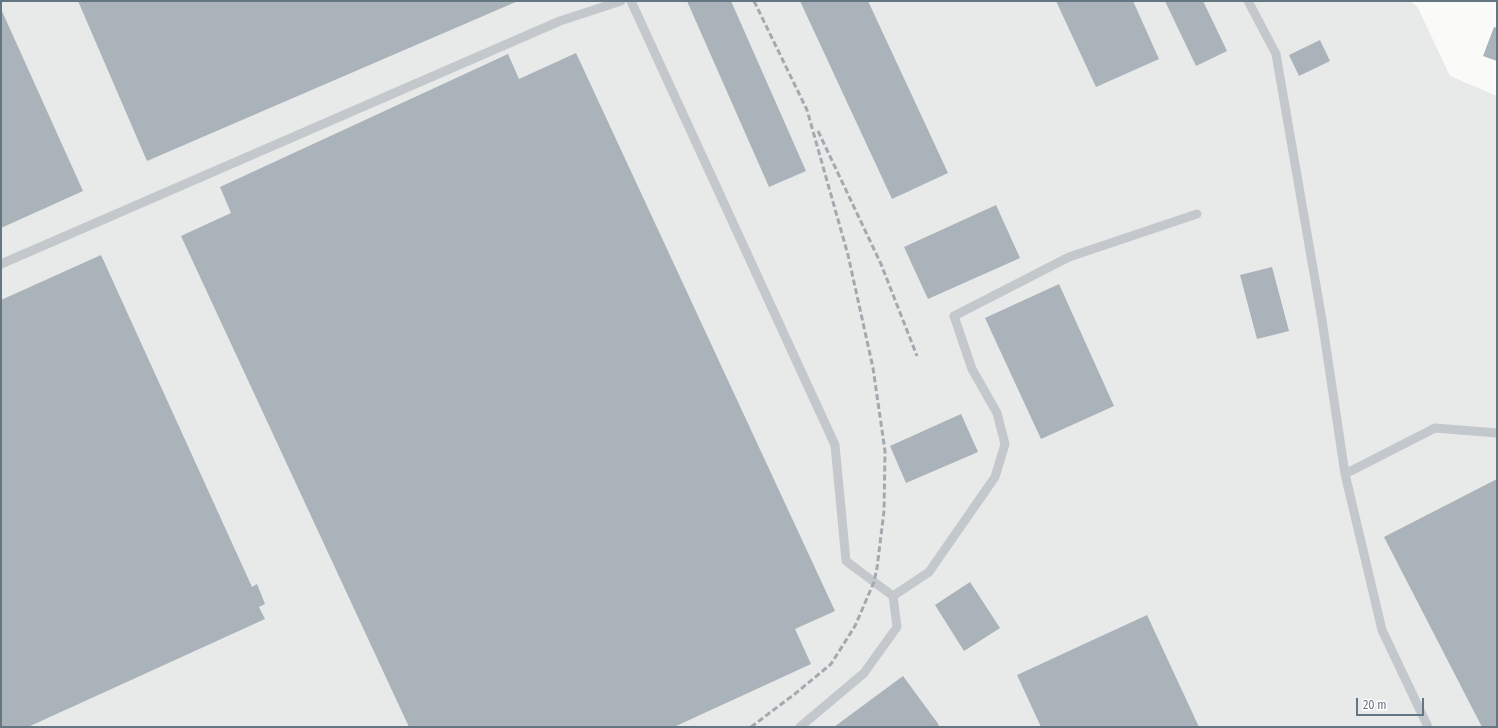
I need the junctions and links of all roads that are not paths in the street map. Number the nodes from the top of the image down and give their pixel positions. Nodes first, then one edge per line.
1 (622, 1) edge
2 (631, 1) edge
3 (1248, 1) edge
4 (1197, 214) dead end
5 (1, 264) edge
6 (1497, 433) edge
7 (1345, 474) junction
8 (893, 596) junction
9 (800, 727) edge
10 (1428, 727) edge

1 - 5 lane
2 - 8 lane
3 - 7 lane
4 - 8 lane
6 - 7 lane
7 - 10 lane
8 - 9 lane

